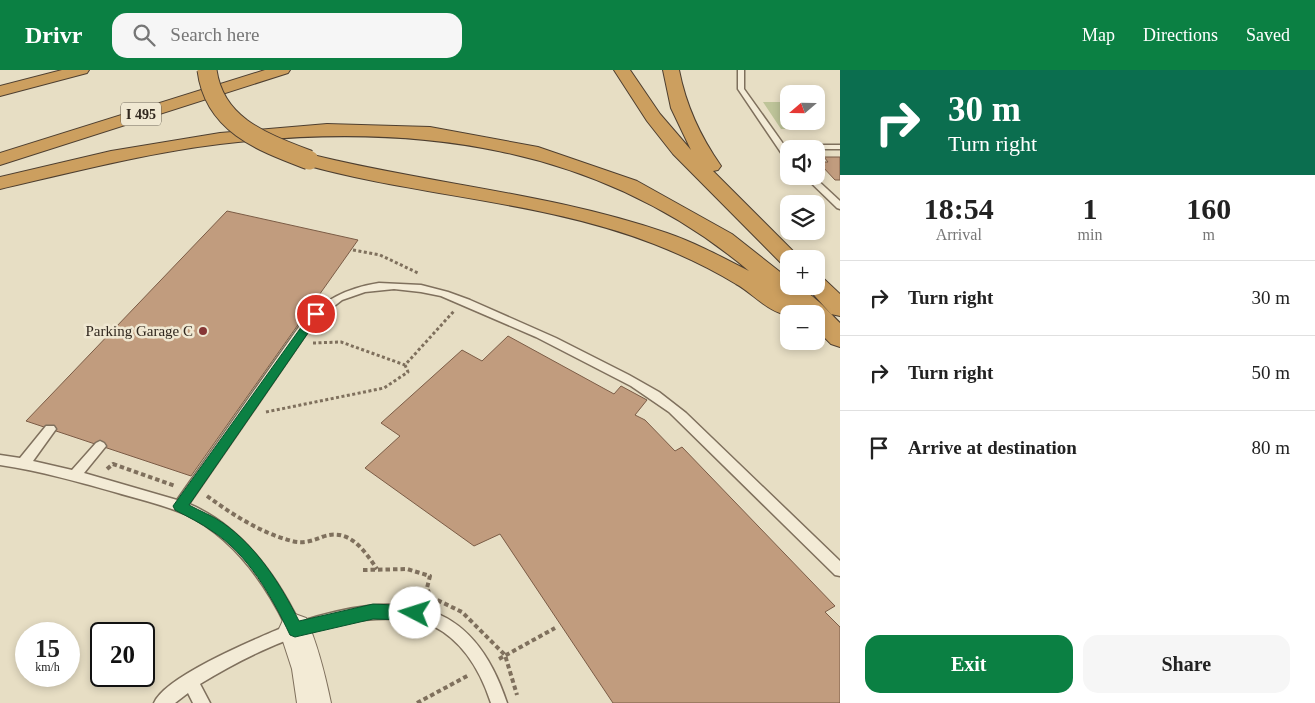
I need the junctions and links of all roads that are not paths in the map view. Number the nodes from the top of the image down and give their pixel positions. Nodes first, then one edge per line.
1 (81, 70) edge
2 (207, 70) edge
3 (282, 70) edge
4 (622, 70) edge
5 (671, 70) edge
6 (741, 70) edge
7 (0, 91) edge
8 (780, 144) edge
9 (825, 147) edge
10 (840, 147) edge
11 (0, 159) edge
12 (0, 183) edge
13 (818, 185) edge
14 (840, 206) edge
15 (782, 250) edge
16 (783, 250) edge
17 (825, 293) edge
18 (783, 305) edge
19 (806, 305) edge
20 (840, 308) edge
21 (825, 323) edge
22 (825, 338) edge
23 (840, 338) edge
24 (840, 351) edge
25 (50, 429) dead end
26 (100, 446) dead end
27 (0, 460) edge
28 (24, 464) junction
29 (75, 474) junction
30 (180, 506) junction
31 (840, 570) edge
32 (295, 629) junction
33 (190, 680) junction
34 (162, 703) edge
35 (202, 703) edge
36 (314, 703) edge
37 (499, 703) edge

1 - 7 highway
2 - 18 highway, bridge
3 - 11 highway, I 495
4 - 15 highway
5 - 16 highway
6 - 8 lane
9 - 10 lane
12 - 19 highway
13 - 14 lane
17 - 20 highway
21 - 23 highway
22 - 24 highway
25 - 28 lane
26 - 29 lane
27 - 28 lane
28 - 29 lane
29 - 30 lane
30 - 31 lane
30 - 32 lane
32 - 33 lane
32 - 36 street
32 - 37 lane
33 - 34 lane
33 - 35 lane

